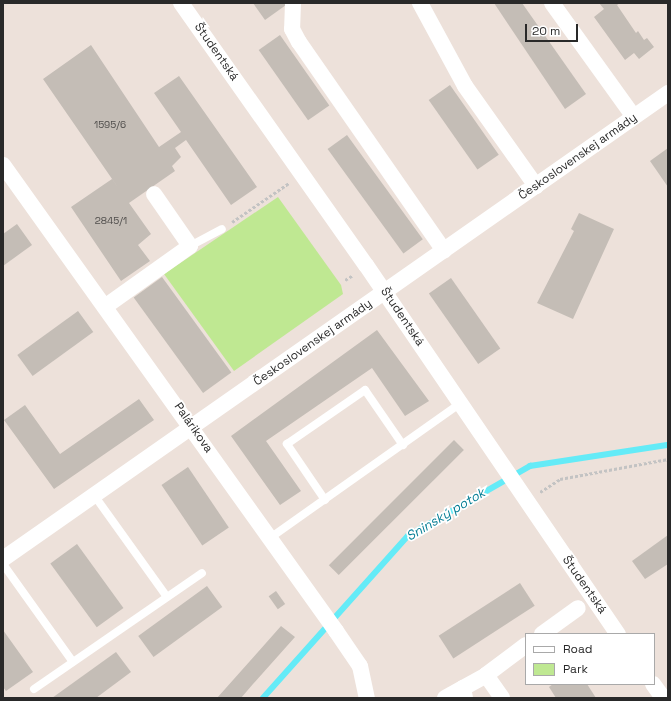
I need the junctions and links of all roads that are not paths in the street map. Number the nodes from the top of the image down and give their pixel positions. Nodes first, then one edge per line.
1 (181, 3) edge
2 (293, 3) edge
3 (420, 3) edge
4 (552, 3) edge
5 (668, 93) edge
6 (634, 117) junction
7 (3, 165) edge
8 (536, 186) junction
9 (154, 194) dead end
10 (222, 229) road end
11 (190, 246) junction
12 (444, 251) junction
13 (385, 292) junction
14 (106, 306) junction
15 (459, 404) junction
16 (192, 427) junction
17 (403, 444) junction
18 (94, 495) junction
19 (325, 500) junction
20 (270, 538) junction
21 (3, 559) edge
22 (3, 564) edge
23 (202, 573) dead end
24 (167, 597) junction
25 (578, 608) dead end
26 (543, 633) edge
27 (617, 633) edge
28 (525, 646) edge
29 (73, 662) junction
30 (486, 675) junction
31 (654, 685) edge
32 (34, 689) dead end
33 (464, 693) edge
34 (367, 698) edge
35 (445, 698) edge
36 (502, 698) edge
37 (663, 698) edge

1 - 13 street, Študentská
2 - 12 street
3 - 8 street
4 - 6 street
5 - 6 street, Československej armády
6 - 8 street, Československej armády
7 - 14 street, Palárikova
8 - 12 street, Československej armády
9 - 11 street
10 - 11 lane
11 - 14 street
12 - 13 street, Československej armády
13 - 15 street, Študentská
13 - 16 street, Československej armády
14 - 16 street, Palárikova
15 - 17 lane
15 - 27 street, Študentská
16 - 18 street, Československej armády
16 - 20 street, Palárikova
17 - 19 lane
17 - 19 lane
18 - 21 street, Československej armády
18 - 24 lane
19 - 20 lane
20 - 34 street, Palárikova
22 - 29 lane
23 - 24 lane
24 - 29 lane
25 - 26 street
28 - 30 street
29 - 32 lane
30 - 33 street
30 - 36 street
31 - 37 street
33 - 35 street

